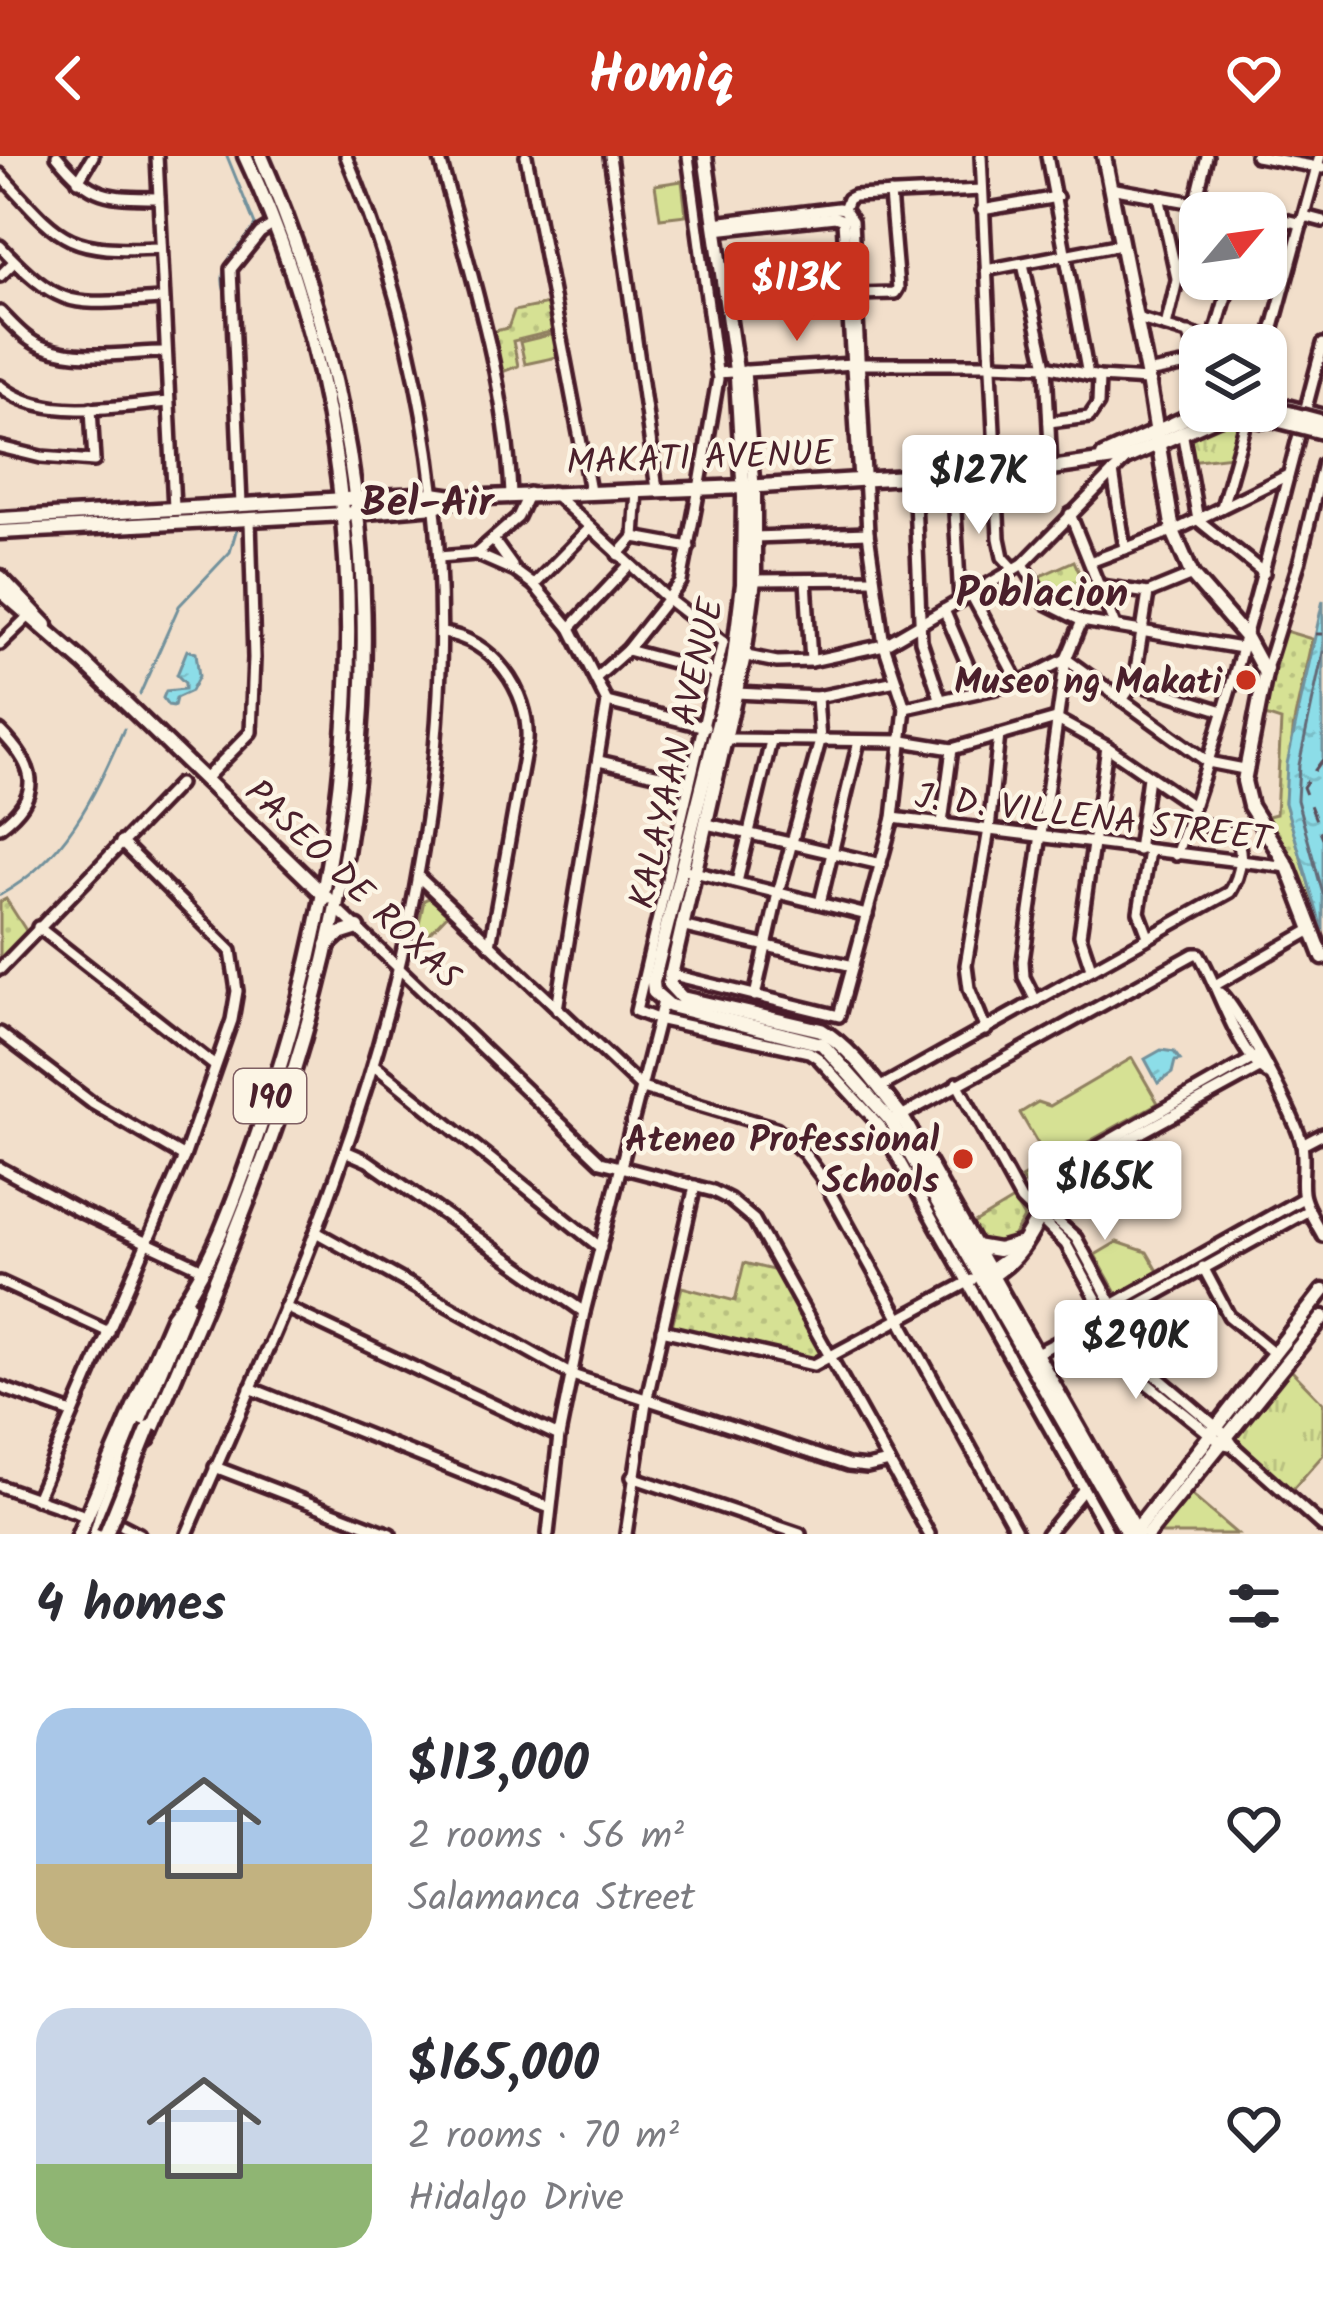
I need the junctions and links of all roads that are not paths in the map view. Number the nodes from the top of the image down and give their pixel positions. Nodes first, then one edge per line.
1 (58, 156) edge
2 (93, 156) edge
3 (157, 156) edge
4 (245, 156) edge
5 (261, 156) edge
6 (346, 156) edge
7 (439, 156) edge
8 (526, 156) edge
9 (610, 156) edge
10 (688, 156) edge
11 (705, 156) edge
12 (981, 156) edge
13 (1047, 156) edge
14 (1104, 156) edge
15 (1207, 156) edge
16 (1260, 156) edge
17 (1320, 164) edge
18 (0, 173) edge
19 (78, 181) junction
20 (1110, 188) junction
21 (982, 190) junction
22 (1200, 192) edge
23 (890, 194) junction
24 (1159, 196) junction
25 (1057, 197) junction
26 (159, 198) junction
27 (1179, 199) edge
28 (844, 209) junction
29 (982, 210) junction
30 (1287, 218) edge
31 (780, 219) junction
32 (1303, 220) junction
33 (1323, 220) edge
34 (275, 224) junction
35 (715, 226) junction
36 (1121, 244) junction
37 (0, 246) edge
38 (160, 248) junction
39 (1068, 256) junction
40 (14, 262) junction
41 (1023, 264) junction
42 (986, 270) junction
43 (0, 276) edge
44 (1179, 279) edge
45 (1178, 283) junction
46 (856, 294) junction
47 (163, 299) junction
48 (853, 310) junction
49 (0, 312) edge
50 (1136, 318) junction
51 (1274, 324) edge
52 (1166, 326) junction
53 (1179, 330) edge
54 (1323, 344) edge
55 (165, 352) junction
56 (856, 364) junction
57 (991, 364) junction
58 (1046, 366) junction
59 (1179, 368) edge
60 (740, 371) junction
61 (717, 373) junction
62 (1094, 376) junction
63 (1147, 377) junction
64 (0, 386) edge
65 (168, 402) junction
66 (1287, 407) edge
67 (91, 408) junction
68 (1287, 409) edge
69 (1305, 410) junction
70 (1323, 419) edge
71 (1049, 422) junction
72 (1287, 424) edge
73 (1179, 426) edge
74 (1287, 428) edge
75 (1179, 431) edge
76 (1300, 431) junction
77 (1182, 432) edge
78 (1243, 432) edge
79 (1323, 435) edge
80 (1158, 436) junction
81 (0, 447) edge
82 (1129, 457) junction
83 (1085, 464) junction
84 (1323, 464) edge
85 (1051, 469) junction
86 (339, 470) junction
87 (995, 472) junction
88 (1113, 472) junction
89 (355, 474) junction
90 (953, 475) junction
91 (1288, 476) junction
92 (914, 477) junction
93 (862, 480) junction
94 (749, 486) junction
95 (699, 488) junction
96 (657, 489) junction
97 (637, 490) junction
98 (590, 491) junction
99 (552, 492) junction
100 (529, 493) junction
101 (512, 494) junction
102 (434, 500) junction
103 (384, 505) junction
104 (350, 507) junction
105 (1222, 507) junction
106 (174, 508) junction
107 (313, 509) junction
108 (236, 513) junction
109 (1070, 514) junction
110 (1198, 520) junction
111 (589, 529) junction
112 (2, 530) edge
113 (1173, 531) junction
114 (868, 533) junction
115 (634, 537) junction
116 (754, 537) junction
117 (494, 541) junction
118 (353, 545) junction
119 (688, 547) junction
120 (1125, 549) junction
121 (476, 554) junction
122 (618, 555) junction
123 (439, 557) junction
124 (1090, 562) junction
125 (629, 565) junction
126 (1018, 566) junction
127 (515, 571) junction
128 (1264, 573) junction
129 (1192, 575) junction
130 (0, 577) edge
131 (874, 578) junction
132 (754, 580) junction
133 (806, 580) junction
134 (534, 585) junction
135 (1101, 586) junction
136 (0, 590) edge
137 (1148, 593) junction
138 (971, 594) junction
139 (669, 601) junction
140 (960, 601) junction
141 (944, 610) junction
142 (32, 614) junction
143 (1082, 621) junction
144 (920, 623) junction
145 (1115, 626) junction
146 (570, 628) junction
147 (1144, 631) junction
148 (442, 633) junction
149 (1243, 642) junction
150 (0, 644) edge
151 (884, 645) junction
152 (626, 650) junction
153 (734, 650) junction
154 (1066, 659) junction
155 (811, 661) junction
156 (1266, 668) junction
157 (717, 674) junction
158 (598, 677) junction
159 (896, 682) junction
160 (1134, 682) junction
161 (1019, 683) junction
162 (979, 692) junction
163 (736, 693) junction
164 (818, 697) junction
165 (1122, 700) junction
166 (941, 701) junction
167 (607, 702) junction
168 (905, 708) junction
169 (1223, 711) junction
170 (1056, 719) junction
171 (705, 728) junction
172 (0, 731) edge
173 (999, 735) junction
174 (726, 739) junction
175 (820, 741) junction
176 (859, 741) junction
177 (903, 741) junction
178 (771, 742) junction
179 (1107, 747) junction
180 (952, 749) junction
181 (599, 761) junction
182 (1208, 762) junction
183 (1244, 769) junction
184 (1148, 777) junction
185 (204, 780) junction
186 (689, 782) junction
187 (179, 784) dead end
188 (1193, 806) junction
189 (892, 818) junction
190 (1188, 820) junction
191 (942, 823) junction
192 (706, 824) junction
193 (0, 827) edge
194 (989, 829) junction
195 (748, 833) junction
196 (1041, 838) junction
197 (121, 842) junction
198 (792, 844) junction
199 (1092, 844) junction
200 (330, 850) junction
201 (1144, 851) junction
202 (832, 853) junction
203 (1176, 855) junction
204 (1241, 863) junction
205 (880, 864) junction
206 (1288, 867) junction
207 (299, 870) junction
208 (689, 870) junction
209 (420, 878) junction
210 (736, 882) junction
211 (778, 893) junction
212 (322, 894) junction
213 (820, 903) junction
214 (336, 908) junction
215 (867, 915) junction
216 (681, 926) junction
217 (38, 927) junction
218 (358, 928) junction
219 (1311, 929) junction
220 (1148, 937) junction
221 (490, 945) junction
222 (766, 945) junction
223 (327, 946) junction
224 (1323, 958) edge
225 (853, 966) junction
226 (398, 968) junction
227 (1091, 968) junction
228 (0, 969) edge
229 (669, 979) junction
230 (1219, 989) junction
231 (658, 996) junction
232 (755, 996) junction
233 (1036, 1001) junction
234 (557, 1009) junction
235 (657, 1019) junction
236 (986, 1030) junction
237 (0, 1033) edge
238 (1260, 1064) junction
239 (374, 1065) junction
240 (215, 1066) junction
241 (957, 1082) junction
242 (643, 1088) junction
243 (879, 1088) junction
244 (896, 1118) junction
245 (1323, 1134) edge
246 (1302, 1145) junction
247 (345, 1151) junction
248 (184, 1157) junction
249 (0, 1168) edge
250 (622, 1169) junction
251 (695, 1186) junction
252 (1303, 1198) junction
253 (1309, 1210) junction
254 (1038, 1211) junction
255 (316, 1232) junction
256 (1323, 1236) edge
257 (146, 1243) junction
258 (1019, 1244) junction
259 (975, 1246) junction
260 (601, 1248) junction
261 (1198, 1258) junction
262 (203, 1269) junction
263 (1204, 1269) junction
264 (983, 1278) junction
265 (0, 1282) edge
266 (193, 1292) junction
267 (1323, 1295) edge
268 (285, 1307) junction
269 (202, 1308) junction
270 (584, 1312) junction
271 (1107, 1315) junction
272 (1320, 1316) edge
273 (900, 1321) junction
274 (662, 1330) junction
275 (109, 1332) junction
276 (179, 1339) junction
277 (1274, 1353) junction
278 (1030, 1356) junction
279 (832, 1357) junction
280 (572, 1376) junction
281 (0, 1388) edge
282 (250, 1388) junction
283 (646, 1402) junction
284 (72, 1413) junction
285 (559, 1436) junction
286 (1222, 1437) junction
287 (889, 1462) junction
288 (215, 1467) junction
289 (632, 1477) junction
290 (0, 1486) edge
291 (1083, 1490) junction
292 (1109, 1495) junction
293 (36, 1499) junction
294 (550, 1508) junction
295 (1150, 1509) junction
296 (80, 1514) dead end
297 (1323, 1527) edge
298 (100, 1532) edge
299 (134, 1532) edge
300 (1136, 1533) edge
301 (187, 1534) edge
302 (390, 1534) edge
303 (548, 1534) edge
304 (626, 1534) edge
305 (800, 1534) edge
306 (929, 1534) edge
307 (1018, 1534) edge
308 (1047, 1534) edge
309 (1113, 1534) edge

1 - 19 street
2 - 19 street
3 - 26 street
4 - 34 main road, 190
5 - 89 main road, 190
6 - 102 street
7 - 101 street
8 - 98 street
9 - 96 street
10 - 61 street
11 - 35 main road, KALAYAAN AVENUE
12 - 21 street
13 - 25 street
14 - 20 main road
15 - 22 street
16 - 17 street
17 - 32 street
18 - 38 street
19 - 26 street
20 - 24 street
20 - 36 main road
21 - 23 street
21 - 29 street
23 - 28 street
23 - 46 street
24 - 27 street
24 - 45 street
25 - 29 street
25 - 39 street
26 - 38 street
28 - 31 street
28 - 46 street
29 - 42 street
30 - 32 street
31 - 35 street
31 - 48 street
32 - 33 street
32 - 51 street
34 - 86 main road, 190
34 - 108 street
35 - 60 main road, KALAYAAN AVENUE
36 - 39 street
36 - 50 main road
37 - 40 street
38 - 47 street
39 - 41 street
39 - 62 street
40 - 43 street
40 - 47 street
41 - 42 street
41 - 58 street
42 - 57 street
44 - 45 street
45 - 52 street
46 - 48 street
47 - 55 street
48 - 56 street
49 - 55 street
50 - 52 street
50 - 63 main road
52 - 53 street
54 - 69 street
55 - 65 street
56 - 57 street
56 - 60 street
56 - 93 street
57 - 58 street
57 - 87 street
58 - 62 street
58 - 71 street
59 - 63 street
60 - 61 street
60 - 94 main road, KALAYAAN AVENUE
61 - 95 street
62 - 63 street
62 - 71 street
63 - 80 main road
64 - 67 street
65 - 67 street
65 - 106 street
66 - 69 street
67 - 81 street
68 - 70 main road, bridge
69 - 70 street
69 - 76 street
71 - 85 street
72 - 79 main road, MAKATI AVENUE, bridge
73 - 80 main road, MAKATI AVENUE
74 - 76 street
75 - 80 main road, MAKATI AVENUE
76 - 79 street
76 - 91 street
77 - 110 street
78 - 105 street
80 - 82 main road, MAKATI AVENUE
80 - 83 main road, MAKATI AVENUE
80 - 113 main road
82 - 83 main road, MAKATI AVENUE
82 - 88 street
83 - 85 main road, MAKATI AVENUE
84 - 156 street
85 - 87 main road, MAKATI AVENUE
86 - 104 main road, 190
86 - 107 main road
87 - 90 main road, MAKATI AVENUE
87 - 126 street
88 - 109 street
88 - 120 street
89 - 103 main road
89 - 104 main road, 190
90 - 92 main road, MAKATI AVENUE
90 - 140 street
91 - 105 street
91 - 128 street
92 - 93 main road, MAKATI AVENUE
92 - 144 street
93 - 94 main road, MAKATI AVENUE
93 - 114 street
94 - 95 main road, MAKATI AVENUE
94 - 116 main road, KALAYAAN AVENUE
94 - 153 main road, KALAYAAN AVENUE
95 - 96 main road, MAKATI AVENUE
95 - 119 street
96 - 97 main road, MAKATI AVENUE
97 - 98 main road, MAKATI AVENUE
97 - 115 street
98 - 99 main road, MAKATI AVENUE
99 - 100 main road, MAKATI AVENUE
99 - 111 street
100 - 101 main road, MAKATI AVENUE
100 - 117 street
101 - 102 main road, MAKATI AVENUE
102 - 103 main road, MAKATI AVENUE
102 - 123 street
103 - 104 main road, MAKATI AVENUE
103 - 118 main road
104 - 107 main road, MAKATI AVENUE
104 - 118 main road, 190
105 - 110 street
106 - 108 main road, MAKATI AVENUE
106 - 112 main road, MAKATI AVENUE
107 - 108 main road, MAKATI AVENUE
107 - 118 main road
108 - 112 main road, MAKATI AVENUE
108 - 185 street
109 - 124 street
109 - 126 street
110 - 113 street
110 - 128 street
111 - 122 street
111 - 134 street
113 - 120 street
113 - 129 main road
114 - 116 street
114 - 131 street
115 - 119 street
115 - 122 street
116 - 132 main road, KALAYAAN AVENUE
117 - 121 street
117 - 127 street
118 - 200 main road, 190
118 - 214 main road, 190
119 - 139 street
120 - 124 street
121 - 123 street
121 - 127 street
122 - 125 street
123 - 148 street
124 - 135 street
125 - 139 street
125 - 146 street
126 - 138 street
126 - 143 street
127 - 134 street
128 - 149 street
129 - 137 street
129 - 149 main road
130 - 142 main road, PASEO DE ROXAS
131 - 133 street
131 - 151 street
132 - 133 street
132 - 153 main road, KALAYAAN AVENUE
133 - 155 street
134 - 146 street
135 - 137 street
135 - 145 street
136 - 142 main road, PASEO DE ROXAS
137 - 147 street
138 - 140 street
138 - 161 street
139 - 152 street
139 - 153 street
140 - 141 street
141 - 144 street
141 - 162 street
142 - 150 street
142 - 185 main road, PASEO DE ROXAS
143 - 145 street
143 - 154 street
144 - 151 street
144 - 166 street
145 - 147 street
146 - 158 street
147 - 149 street
147 - 160 street
148 - 209 street
148 - 221 street
149 - 156 main road
149 - 169 street
151 - 155 street
151 - 159 street
152 - 157 street
152 - 158 street
153 - 155 street
153 - 157 street
153 - 163 main road, KALAYAAN AVENUE
153 - 208 main road, KALAYAAN AVENUE
154 - 161 street
154 - 165 street
154 - 170 street
156 - 183 main road
157 - 171 street
158 - 167 street
159 - 164 street
159 - 168 street
160 - 165 street
160 - 169 street
161 - 162 street
162 - 166 street
163 - 164 street
163 - 174 main road, KALAYAAN AVENUE
164 - 175 street
165 - 182 street
166 - 168 street
167 - 171 street
167 - 181 street
168 - 177 street
169 - 182 street
170 - 173 street
170 - 179 street
170 - 196 street
171 - 186 street
172 - 193 street
173 - 180 street
173 - 194 street
174 - 178 street
174 - 192 main road, KALAYAAN AVENUE
175 - 176 street
175 - 178 street
175 - 198 street
176 - 177 street
176 - 202 street
177 - 180 street
177 - 189 street
178 - 195 street
179 - 184 street
179 - 199 street
180 - 191 street
181 - 186 street
181 - 234 street
182 - 183 street
182 - 188 street
183 - 206 main road
184 - 188 street
184 - 201 street
185 - 207 main road, PASEO DE ROXAS
186 - 235 street
187 - 197 street
188 - 190 street
189 - 191 street, J. D. VILLENA STREET
189 - 205 street
190 - 203 street
190 - 204 street
191 - 194 street, J. D. VILLENA STREET
192 - 195 street
192 - 208 main road, KALAYAAN AVENUE
194 - 196 street, J. D. VILLENA STREET
194 - 236 street
195 - 198 street
195 - 210 street
196 - 199 street, J. D. VILLENA STREET
196 - 233 street
197 - 217 street
197 - 240 street
198 - 202 street
198 - 211 street
199 - 201 street, J. D. VILLENA STREET
199 - 227 street
200 - 207 main road
200 - 212 main road, 190
201 - 203 street, J. D. VILLENA STREET
201 - 220 street
202 - 205 street
202 - 213 street
203 - 204 street, J. D. VILLENA STREET
204 - 206 street, J. D. VILLENA STREET
204 - 220 street
205 - 215 street
206 - 219 main road
207 - 212 main road, PASEO DE ROXAS
208 - 210 street
208 - 216 main road, KALAYAAN AVENUE
208 - 231 main road, KALAYAAN AVENUE
209 - 221 street
209 - 226 street
210 - 211 street
211 - 213 street
211 - 222 street
212 - 214 main road, PASEO DE ROXAS
212 - 262 main road, 190
213 - 215 street
214 - 218 street, PASEO DE ROXAS
214 - 223 main road, 190
215 - 225 street
216 - 222 street
216 - 229 main road, KALAYAAN AVENUE
217 - 228 street
217 - 240 street
218 - 223 main road
218 - 226 street, PASEO DE ROXAS
219 - 224 main road
219 - 230 street
220 - 227 street
221 - 234 street
222 - 225 street
222 - 232 street
223 - 269 main road, 190
225 - 232 street
226 - 239 street
226 - 250 street, PASEO DE ROXAS
227 - 233 street
229 - 231 main road, KALAYAAN AVENUE
229 - 232 street
229 - 243 main road
230 - 238 street
230 - 241 street
231 - 235 street
231 - 244 main road
233 - 236 street
234 - 242 street
235 - 242 street
235 - 264 street
236 - 243 street
237 - 248 street
238 - 246 street
238 - 254 street
239 - 247 street
239 - 260 street
240 - 248 street
241 - 244 street
241 - 254 street
242 - 250 street
242 - 273 street
243 - 244 main road
244 - 259 main road
244 - 264 main road
245 - 246 street
246 - 252 street
247 - 255 street
247 - 270 street
248 - 257 street
249 - 257 street
250 - 251 street
250 - 260 street
251 - 274 street
251 - 279 street
252 - 253 street
252 - 261 street
253 - 256 street
253 - 263 street
254 - 258 street
254 - 264 street
254 - 271 street
255 - 268 street
255 - 280 street
257 - 262 street
257 - 275 street
258 - 259 main road
258 - 264 street
259 - 264 main road
260 - 270 street
261 - 263 street
261 - 271 street
262 - 266 main road, 190
263 - 271 street
263 - 277 street
264 - 273 street
264 - 278 main road
264 - 291 street
265 - 275 street
266 - 276 main road
266 - 298 main road, 190
267 - 272 main road
268 - 282 street
268 - 285 street
269 - 276 main road
269 - 298 main road, 190
270 - 280 street
271 - 278 street
271 - 286 street
272 - 277 main road
272 - 286 main road
273 - 279 street
273 - 307 street
274 - 279 street
274 - 283 street
275 - 284 street
276 - 298 main road, bridge
277 - 286 main road
278 - 292 main road
279 - 287 street
280 - 283 street
280 - 285 street
281 - 284 street
282 - 288 street
282 - 294 street
283 - 287 street
283 - 289 street
284 - 293 street
285 - 294 street
286 - 295 main road
286 - 297 street
286 - 300 main road
287 - 306 street
288 - 301 street
288 - 302 street
289 - 304 street
289 - 305 street
290 - 293 street
291 - 308 street
291 - 309 street
292 - 295 main road
292 - 300 main road
292 - 309 main road
293 - 296 street
294 - 303 street
295 - 300 main road
298 - 299 street

